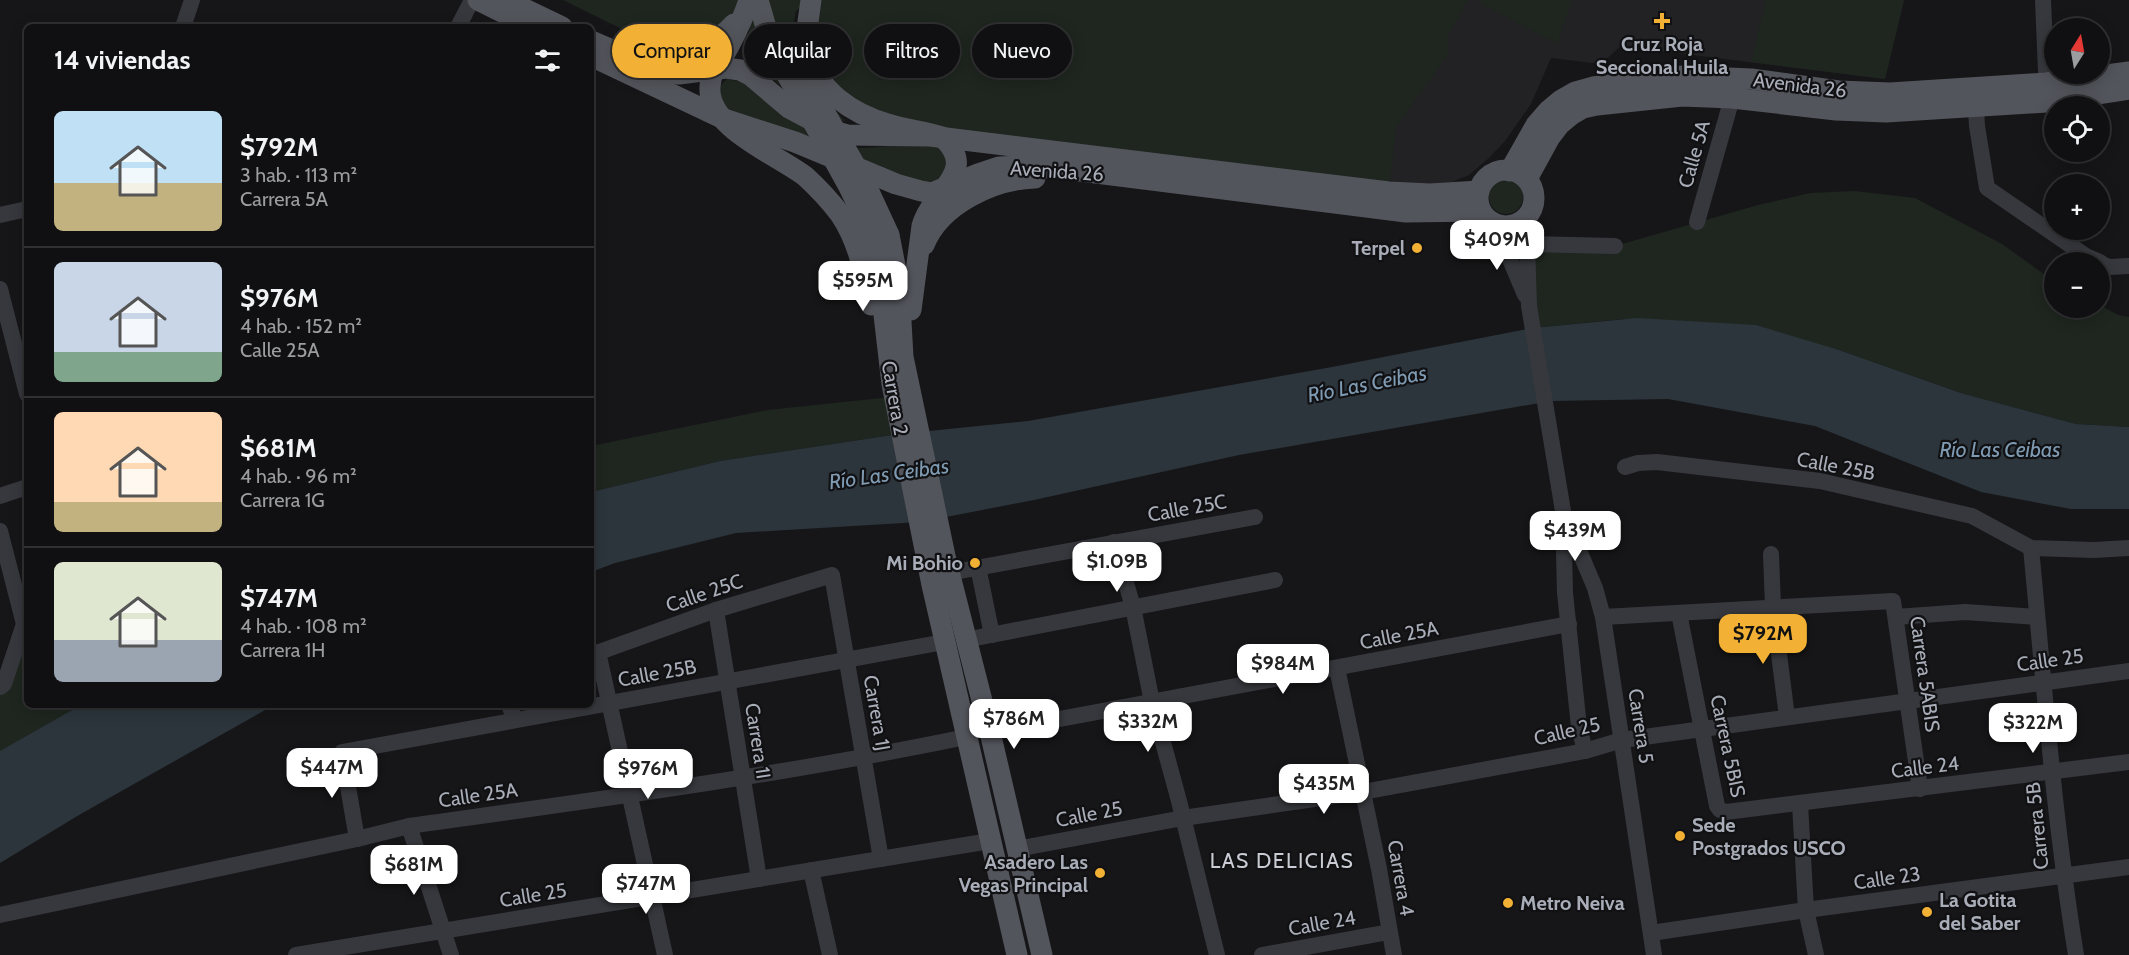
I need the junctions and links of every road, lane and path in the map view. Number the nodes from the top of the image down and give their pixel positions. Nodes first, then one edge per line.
1 (192, 0) edge
2 (472, 0) edge
3 (478, 0) edge
4 (506, 0) edge
5 (810, 0) edge
6 (2043, 0) edge
7 (751, 4) edge
8 (184, 24) edge
9 (460, 24) edge
10 (527, 24) edge
11 (556, 24) edge
12 (732, 38) edge
13 (597, 49) edge
14 (612, 54) edge
15 (732, 69) edge
16 (2129, 72) edge
17 (712, 78) edge
18 (2129, 89) edge
19 (2046, 93) junction
20 (1732, 98) junction
21 (1976, 108) junction
22 (720, 117) junction
23 (942, 137) junction
24 (1518, 175) junction
25 (1135, 178) junction
26 (944, 189) junction
27 (24, 209) edge
28 (1485, 209) junction
29 (1529, 214) junction
30 (0, 215) edge
31 (1697, 222) dead end
32 (880, 234) junction
33 (1527, 244) junction
34 (1616, 246) dead end
35 (2080, 252) edge
36 (2129, 266) edge
37 (2110, 267) edge
38 (914, 280) junction
39 (0, 289) edge
40 (1529, 306) junction
41 (897, 347) junction
42 (24, 382) edge
43 (1625, 467) dead end
44 (24, 488) edge
45 (0, 496) edge
46 (1563, 511) junction
47 (1256, 517) dead end
48 (0, 531) edge
49 (1114, 542) junction
50 (2031, 548) junction
51 (2129, 548) edge
52 (1771, 554) dead end
53 (940, 563) junction
54 (978, 567) junction
55 (832, 575) joint
56 (1275, 580) dead end
57 (1595, 588) junction
58 (1565, 593) junction
59 (1133, 607) junction
60 (1773, 607) junction
61 (1894, 609) junction
62 (716, 610) junction
63 (1679, 613) junction
64 (1603, 617) junction
65 (2037, 617) junction
66 (24, 619) edge
67 (1569, 624) junction
68 (24, 626) edge
69 (992, 635) junction
70 (965, 640) junction
71 (944, 642) junction
72 (595, 654) edge
73 (847, 660) junction
74 (1337, 668) junction
75 (2129, 671) edge
76 (728, 681) junction
77 (2042, 683) junction
78 (0, 687) edge
79 (1908, 701) junction
80 (1152, 702) junction
81 (609, 703) junction
82 (594, 705) edge
83 (560, 708) edge
84 (512, 713) edge
85 (1787, 717) junction
86 (1703, 729) junction
87 (990, 732) junction
88 (966, 737) junction
89 (1622, 740) junction
90 (1585, 751) junction
91 (864, 758) junction
92 (2129, 762) edge
93 (2052, 772) junction
94 (743, 778) junction
95 (1920, 789) junction
96 (1363, 792) junction
97 (629, 795) junction
98 (1800, 804) junction
99 (1726, 813) joint
100 (1183, 818) junction
101 (409, 826) junction
102 (357, 839) junction
103 (990, 841) junction
104 (1017, 849) junction
105 (881, 859) junction
106 (2129, 867) edge
107 (811, 870) junction
108 (2063, 875) junction
109 (759, 879) junction
110 (652, 896) junction
111 (1806, 909) junction
112 (0, 915) edge
113 (443, 931) junction
114 (1389, 932) junction
115 (1651, 933) junction
116 (296, 955) edge
117 (451, 955) edge
118 (665, 955) edge
119 (830, 955) edge
120 (1017, 955) edge
121 (1042, 955) edge
122 (1217, 955) edge
123 (1262, 955) edge
124 (1394, 955) edge
125 (1654, 955) edge
126 (1816, 955) edge
127 (2076, 955) edge

1 - 8 street
2 - 9 street
3 - 10 main road
4 - 11 main road
5 - 23 main road
5 - 32 main road, Carrera 2, bridge
6 - 19 street
7 - 12 main road
7 - 13 main road
7 - 32 main road, Carrera 2, bridge
13 - 14 main road, Avenida 26
13 - 22 main road, Avenida 26
15 - 23 main road, Avenida 26
16 - 19 main road, Avenida 26
17 - 22 main road
18 - 19 main road, Avenida 26
19 - 21 main road, Avenida 26
19 - 24 main road, Avenida 26
20 - 21 main road, Avenida 26
20 - 24 main road, Avenida 26
20 - 31 street, Calle 5A
21 - 35 street
22 - 26 main road, Avenida 26
22 - 41 main road
23 - 26 main road
23 - 28 main road, Avenida 26
24 - 28 main road
24 - 29 main road
25 - 26 main road, Avenida 26
25 - 28 main road, Avenida 26
25 - 38 main road
26 - 38 main road
27 - 30 street
28 - 29 main road, Avenida 26
28 - 40 street, Carrera 5
29 - 33 street, Carrera 5
32 - 41 main road, Carrera 2
33 - 34 street
33 - 40 street, Carrera 5
36 - 37 street
38 - 41 main road
39 - 42 street
40 - 46 street, Carrera 5
41 - 53 main road, Carrera 2
41 - 53 main road, Carrera 2
43 - 50 street, Calle 25B
44 - 45 street
46 - 57 street, Carrera 5
46 - 58 street, Carrera 5
47 - 49 street, Calle 25C
48 - 66 street
49 - 54 street, Calle 25C
49 - 59 street
50 - 51 street
50 - 65 street, Carrera 5B
52 - 60 street
53 - 54 street, Calle 25C
53 - 70 main road, Carrera 2
53 - 71 main road, Carrera 2
54 - 69 street
55 - 62 street, Calle 25C
55 - 73 street, Carrera 1J
56 - 59 street
57 - 58 street
57 - 64 street, Carrera 5
58 - 67 street, Carrera 5
59 - 69 street
59 - 80 street
60 - 61 street
60 - 63 street
60 - 85 street
61 - 65 street
61 - 79 street, Carrera 5ABIS
62 - 72 street, Calle 25C
62 - 76 street, Carrera 1I
63 - 64 street
63 - 86 street, Carrera 5BIS
64 - 89 street, Carrera 5
65 - 77 street, Carrera 5B
67 - 74 street, Calle 25A
67 - 90 street, Carrera 5
68 - 78 street
69 - 70 street
70 - 87 main road, Carrera 2
71 - 73 street, Calle 25B
71 - 88 main road, Carrera 2
72 - 81 street
73 - 76 street, Calle 25B
73 - 91 street, Carrera 1J
74 - 80 street, Calle 25A
74 - 96 street, Carrera 4
75 - 77 street, Calle 25
76 - 81 street, Calle 25B
76 - 94 street, Carrera 1I
77 - 79 street, Calle 25
77 - 93 street, Carrera 5B
79 - 85 street, Calle 25
79 - 95 street, Carrera 5ABIS
80 - 87 street, Calle 25A
80 - 100 street
81 - 82 street, Calle 25B
81 - 97 street
83 - 84 street, Calle 25B
84 - 102 street, Calle 25B
85 - 86 street, Calle 25
86 - 89 street, Calle 25
86 - 99 street, Carrera 5BIS
87 - 104 main road, Carrera 2
88 - 91 street, Calle 25A
88 - 103 main road, Carrera 2
89 - 90 street, Calle 25
89 - 115 street, Carrera 5
90 - 96 street, Calle 25
91 - 94 street, Calle 25A
91 - 105 street, Carrera 1J
92 - 93 street, Calle 24
93 - 95 street, Calle 24
93 - 108 street, Carrera 5B
94 - 97 street, Calle 25A
94 - 109 street, Carrera 1I
95 - 98 street, Calle 24
96 - 100 street, Calle 25
96 - 114 street, Carrera 4
97 - 101 street, Calle 25A
97 - 110 street
98 - 99 street, Calle 24
98 - 111 street
100 - 104 street, Calle 25
100 - 122 street
101 - 102 street, Calle 25A
101 - 113 street
102 - 112 street, Calle 25A
103 - 105 street, Calle 25
103 - 120 main road, Carrera 2
104 - 121 main road, Carrera 2
105 - 107 street, Calle 25
106 - 108 street, Calle 23
107 - 109 street, Calle 25
107 - 119 street
108 - 111 street, Calle 23
108 - 127 street, Carrera 5B
109 - 110 street, Calle 25
110 - 113 street, Calle 25
110 - 118 street
111 - 115 street, Calle 23
111 - 126 street
113 - 116 street, Calle 25
113 - 117 street
114 - 123 street, Calle 24
114 - 124 street, Carrera 4
115 - 125 street, Carrera 5

